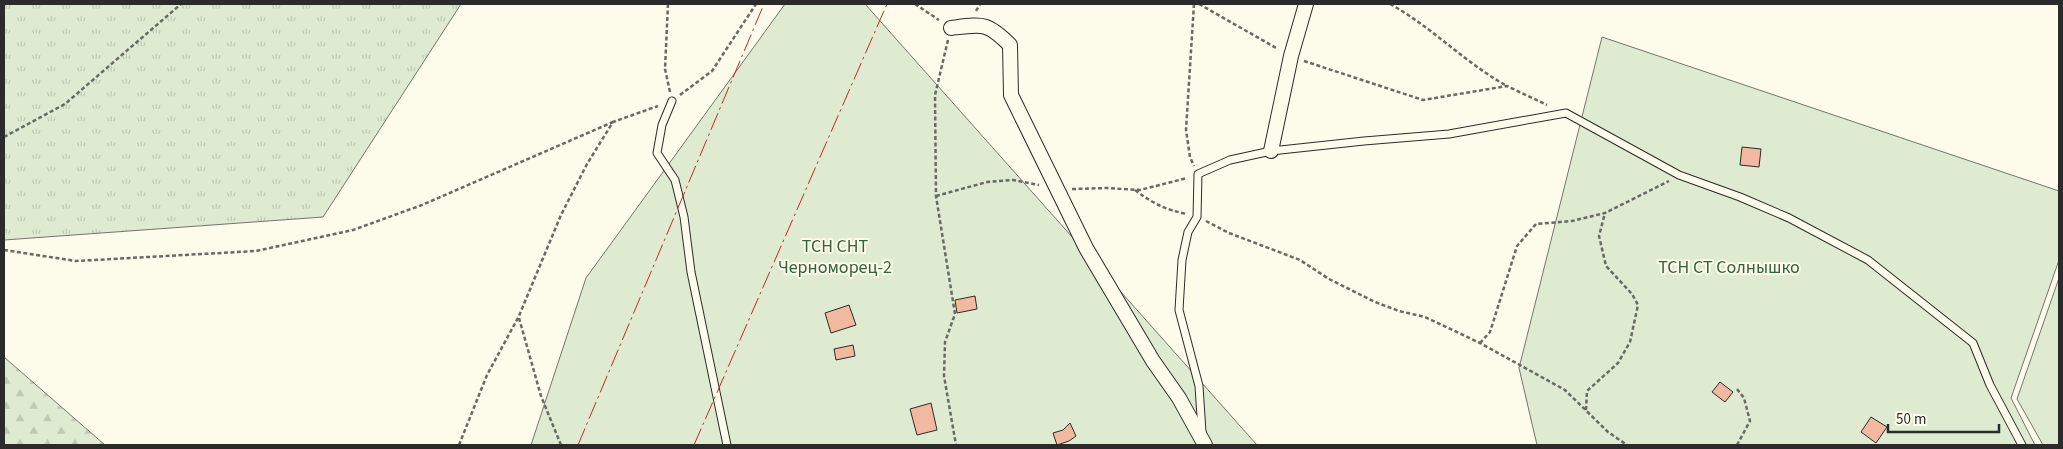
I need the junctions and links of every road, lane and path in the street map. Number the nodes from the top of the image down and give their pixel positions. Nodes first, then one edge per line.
1 (181, 4) edge
2 (668, 4) edge
3 (756, 4) edge
4 (915, 4) edge
5 (1194, 4) edge
6 (1199, 4) edge
7 (1306, 4) edge
8 (1390, 4) edge
9 (951, 28) junction
10 (1291, 56) junction
11 (1507, 86) junction
12 (672, 101) junction
13 (1566, 113) junction
14 (613, 122) junction
15 (4, 137) edge
16 (1271, 151) junction
17 (1198, 174) junction
18 (1679, 176) junction
19 (1057, 188) junction
20 (1136, 190) junction
21 (936, 196) junction
22 (1605, 213) junction
23 (1197, 216) junction
24 (4, 250) edge
25 (519, 316) junction
26 (1480, 343) junction
27 (1737, 389) dead end
28 (1586, 410) junction
29 (1203, 443) edge
30 (459, 445) edge
31 (561, 445) edge
32 (727, 445) edge
33 (956, 445) edge
34 (1627, 445) edge
35 (1737, 445) edge
36 (2022, 445) edge

1 - 15 path
2 - 12 path
3 - 12 path
4 - 9 path
5 - 17 path
6 - 10 path
7 - 10 street
8 - 11 path
9 - 19 street
9 - 21 path
10 - 11 path
10 - 16 street
11 - 13 path
12 - 14 path
12 - 32 lane
13 - 16 lane
13 - 18 lane
14 - 24 path
14 - 25 path
16 - 17 lane
17 - 20 path
17 - 23 lane
18 - 22 path
18 - 36 lane
19 - 20 path
19 - 21 path
19 - 29 street
20 - 23 path
21 - 33 path
22 - 26 path
22 - 28 path
23 - 26 path
23 - 29 lane
25 - 30 path
25 - 31 path
26 - 28 path
27 - 35 path
28 - 34 path

